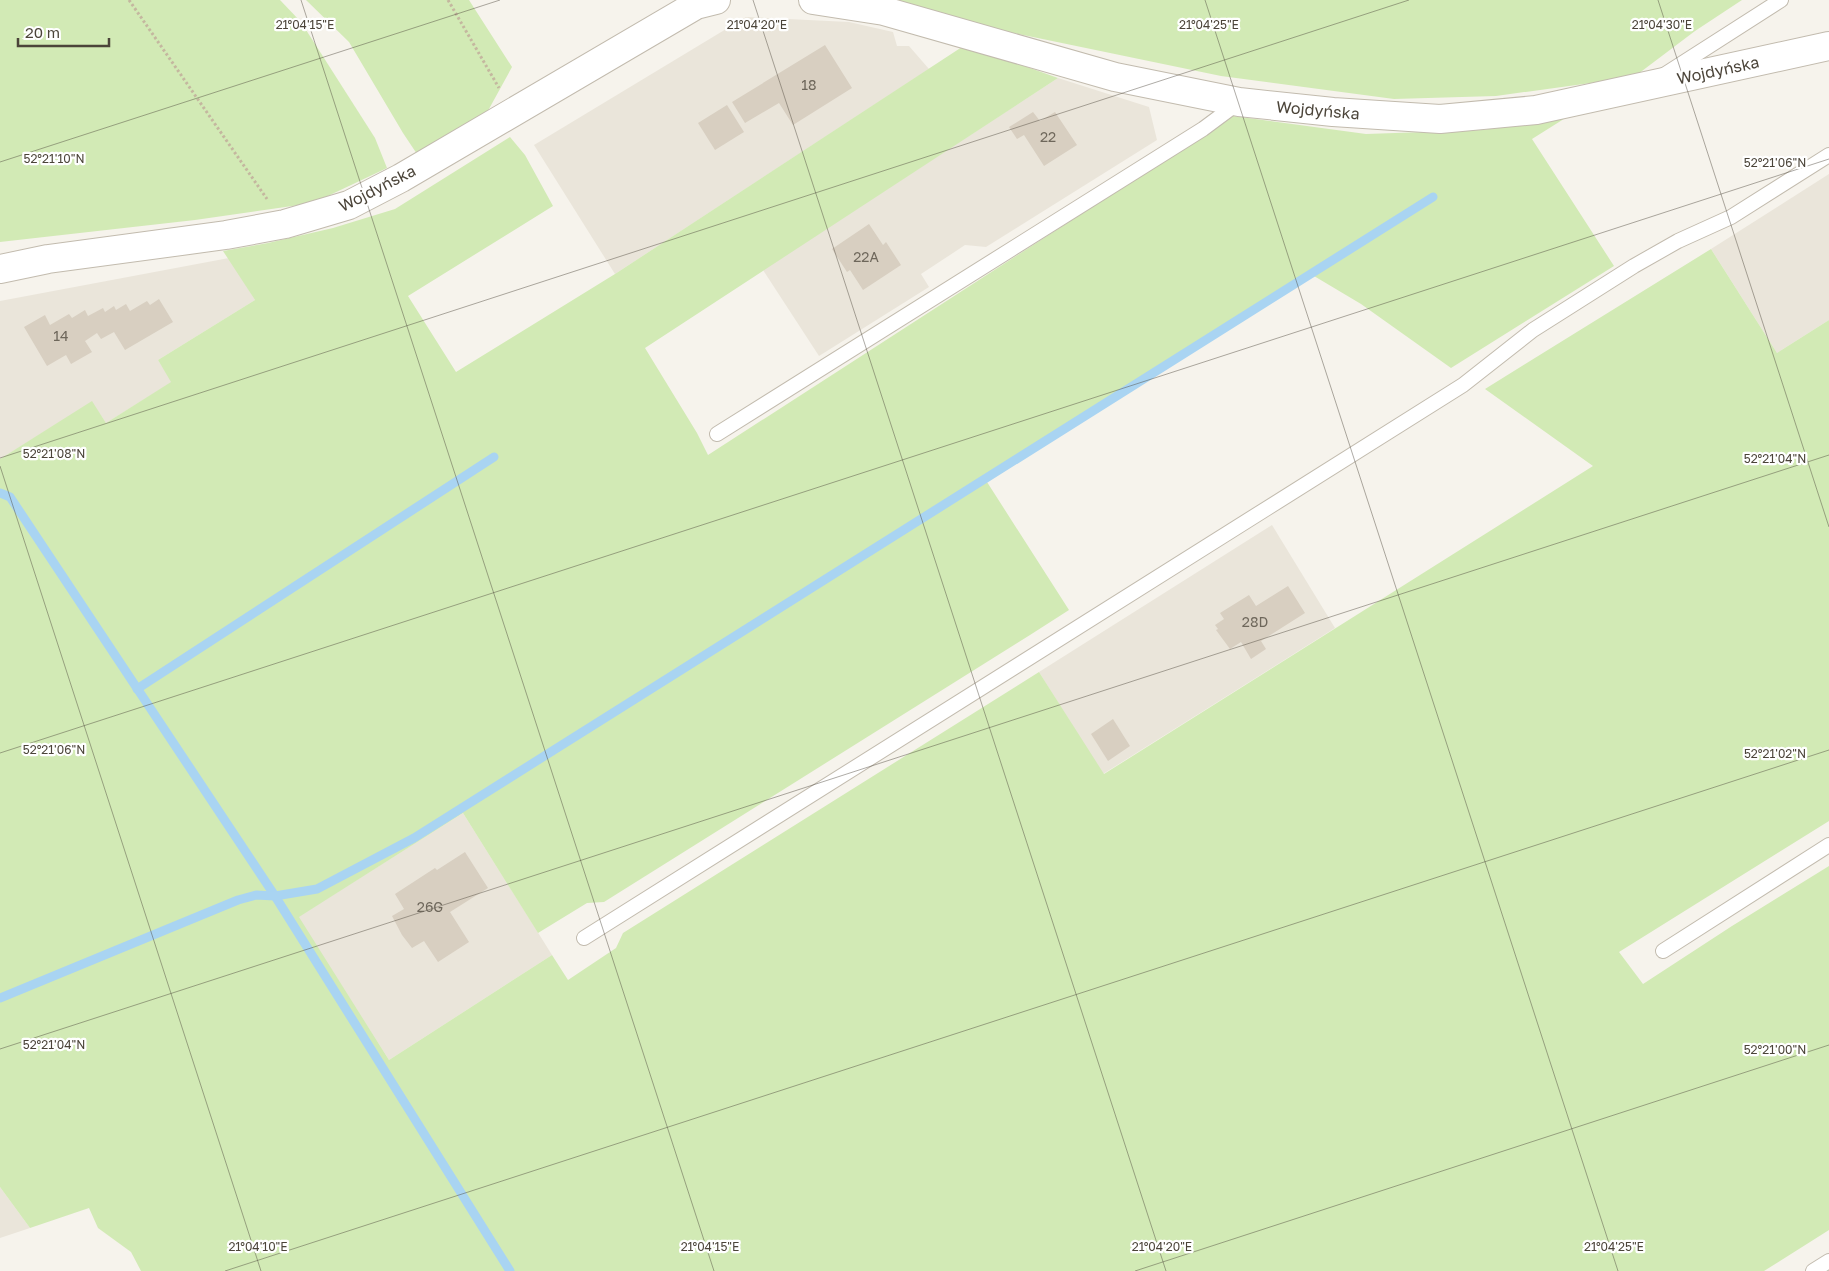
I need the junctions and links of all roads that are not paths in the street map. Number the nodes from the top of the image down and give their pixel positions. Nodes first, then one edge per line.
1 (716, 0) edge
2 (813, 0) edge
3 (1781, 0) edge
4 (1829, 46) edge
5 (1649, 84) junction
6 (1239, 102) junction
7 (1829, 155) edge
8 (0, 268) edge
9 (717, 434) dead end
10 (1829, 845) edge
11 (584, 938) dead end
12 (1662, 951) dead end
13 (1829, 1261) edge
14 (1813, 1271) edge

1 - 8 street, Wojdyńska
2 - 6 street, Wojdyńska
3 - 5 lane
4 - 5 street, Wojdyńska
5 - 6 street, Wojdyńska
6 - 9 lane
7 - 11 lane
10 - 12 lane
13 - 14 lane

